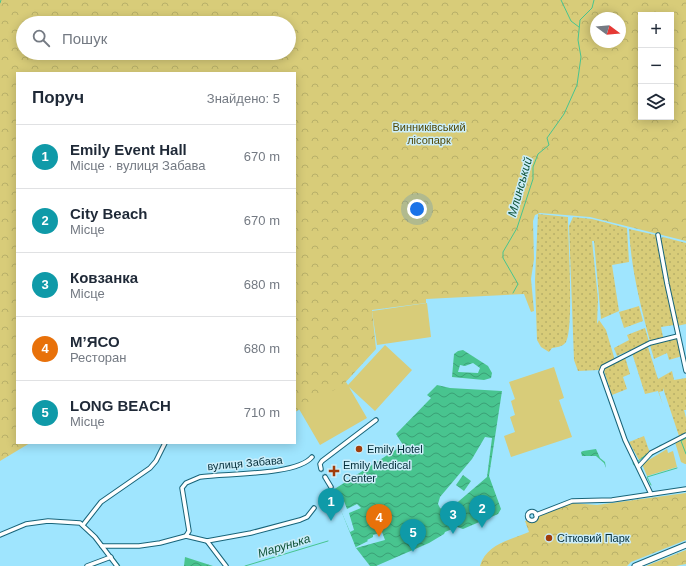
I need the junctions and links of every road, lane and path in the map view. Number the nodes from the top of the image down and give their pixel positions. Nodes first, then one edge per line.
1 (658, 235) dead end
2 (678, 336) junction
3 (686, 371) edge
4 (376, 420) dead end
5 (686, 435) edge
6 (164, 444) edge
7 (312, 457) dead end
8 (639, 466) junction
9 (320, 469) dead end
10 (325, 476) tunnel mouth
11 (331, 487) dead end
12 (686, 489) edge
13 (651, 494) junction
14 (314, 508) dead end
15 (536, 515) dead end
16 (83, 525) junction
17 (0, 535) edge
18 (186, 536) junction
19 (207, 541) junction
20 (686, 545) edge
21 (102, 546) junction
22 (112, 558) junction
23 (87, 566) edge
24 (116, 566) edge
25 (226, 566) edge
26 (635, 566) edge

1 - 2 street
2 - 3 street
2 - 8 street
4 - 9 street
5 - 8 street
6 - 16 street
7 - 18 street, вулиця Забава
8 - 13 street
10 - 11 street
12 - 13 street
13 - 15 street
14 - 19 street
16 - 17 street
16 - 21 street
18 - 19 street
18 - 21 street
19 - 25 street
20 - 26 main road
21 - 22 street
22 - 23 street
22 - 24 street

